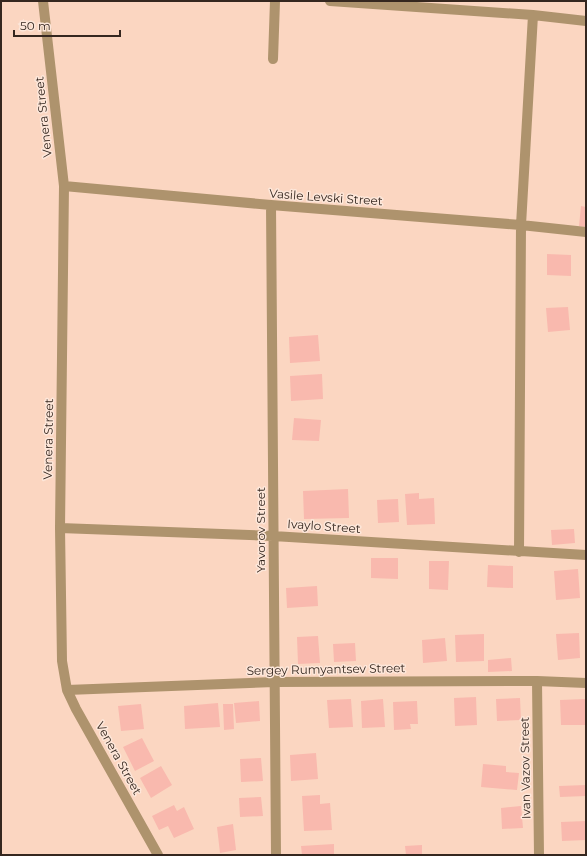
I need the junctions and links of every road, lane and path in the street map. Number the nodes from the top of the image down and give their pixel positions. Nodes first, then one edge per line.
1 (43, 1) edge
2 (275, 1) edge
3 (330, 1) edge
4 (533, 15) junction
5 (586, 20) edge
6 (273, 59) dead end
7 (64, 186) junction
8 (271, 205) junction
9 (520, 225) junction
10 (586, 232) edge
11 (60, 528) junction
12 (273, 536) junction
13 (519, 552) junction
14 (586, 556) edge
15 (537, 681) junction
16 (274, 682) junction
17 (586, 683) edge
18 (67, 690) junction
19 (158, 855) edge
20 (276, 855) edge
21 (539, 855) edge

1 - 7 street, Venera Street
2 - 6 street
3 - 4 street
4 - 5 street
4 - 9 street
7 - 8 street, Vasile Levski Street
7 - 11 street, Venera Street
8 - 9 street, Vasile Levski Street
8 - 12 street, Yavorov Street
9 - 10 street, Vasile Levski Street
9 - 13 street
11 - 12 street, Ivaylo Street
11 - 18 street, Venera Street
12 - 13 street, Ivaylo Street
12 - 16 street, Yavorov Street
13 - 14 street, Ivaylo Street
15 - 16 street, Sergey Rumyantsev Street
15 - 17 street, Sergey Rumyantsev Street
15 - 21 street, Ivan Vazov Street
16 - 18 street, Sergey Rumyantsev Street
16 - 20 street, Yavorov Street
18 - 19 street, Venera Street

